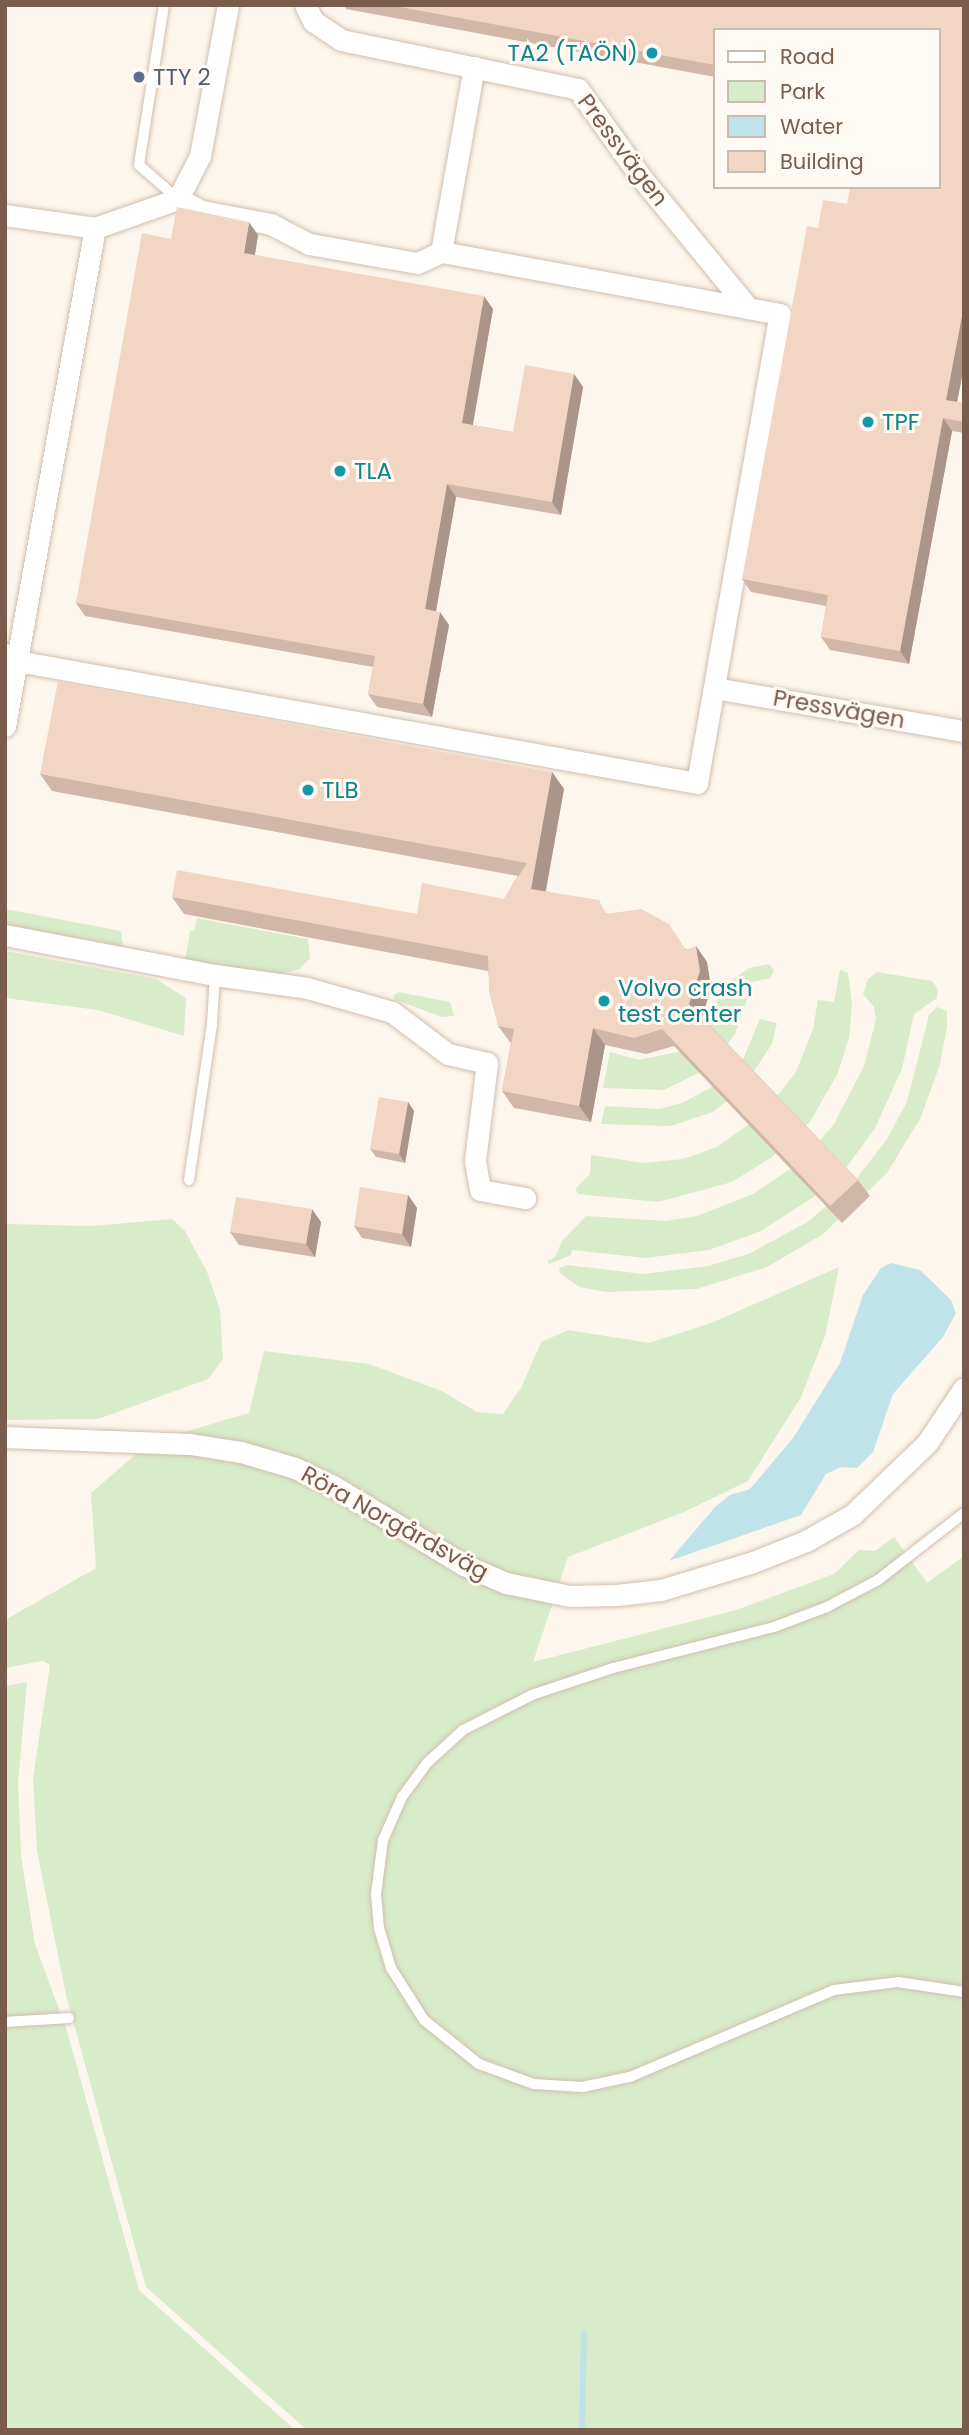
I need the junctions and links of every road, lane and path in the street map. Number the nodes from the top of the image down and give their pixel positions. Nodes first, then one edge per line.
1 (163, 5) edge
2 (228, 5) edge
3 (305, 5) edge
4 (474, 67) junction
5 (178, 199) junction
6 (5, 215) edge
7 (95, 228) junction
8 (441, 251) junction
9 (748, 308) junction
10 (11, 657) edge
11 (714, 688) junction
12 (5, 726) edge
13 (964, 731) edge
14 (5, 935) edge
15 (215, 975) junction
16 (189, 1180) dead end
17 (525, 1198) dead end
18 (964, 1388) edge
19 (5, 1437) edge
20 (964, 1513) edge
21 (964, 1992) edge
22 (69, 2018) dead end
23 (5, 2022) edge

1 - 5 lane
2 - 5 street
3 - 4 street, Pressvägen
4 - 8 street
4 - 9 street, Pressvägen
5 - 7 street
5 - 8 street
6 - 7 street
7 - 10 street
8 - 9 street
9 - 11 street
10 - 11 street
10 - 12 street
11 - 13 street, Pressvägen
14 - 15 street
15 - 16 lane
15 - 17 street
18 - 19 street, Röra Norgårdsväg
20 - 21 lane
22 - 23 lane

